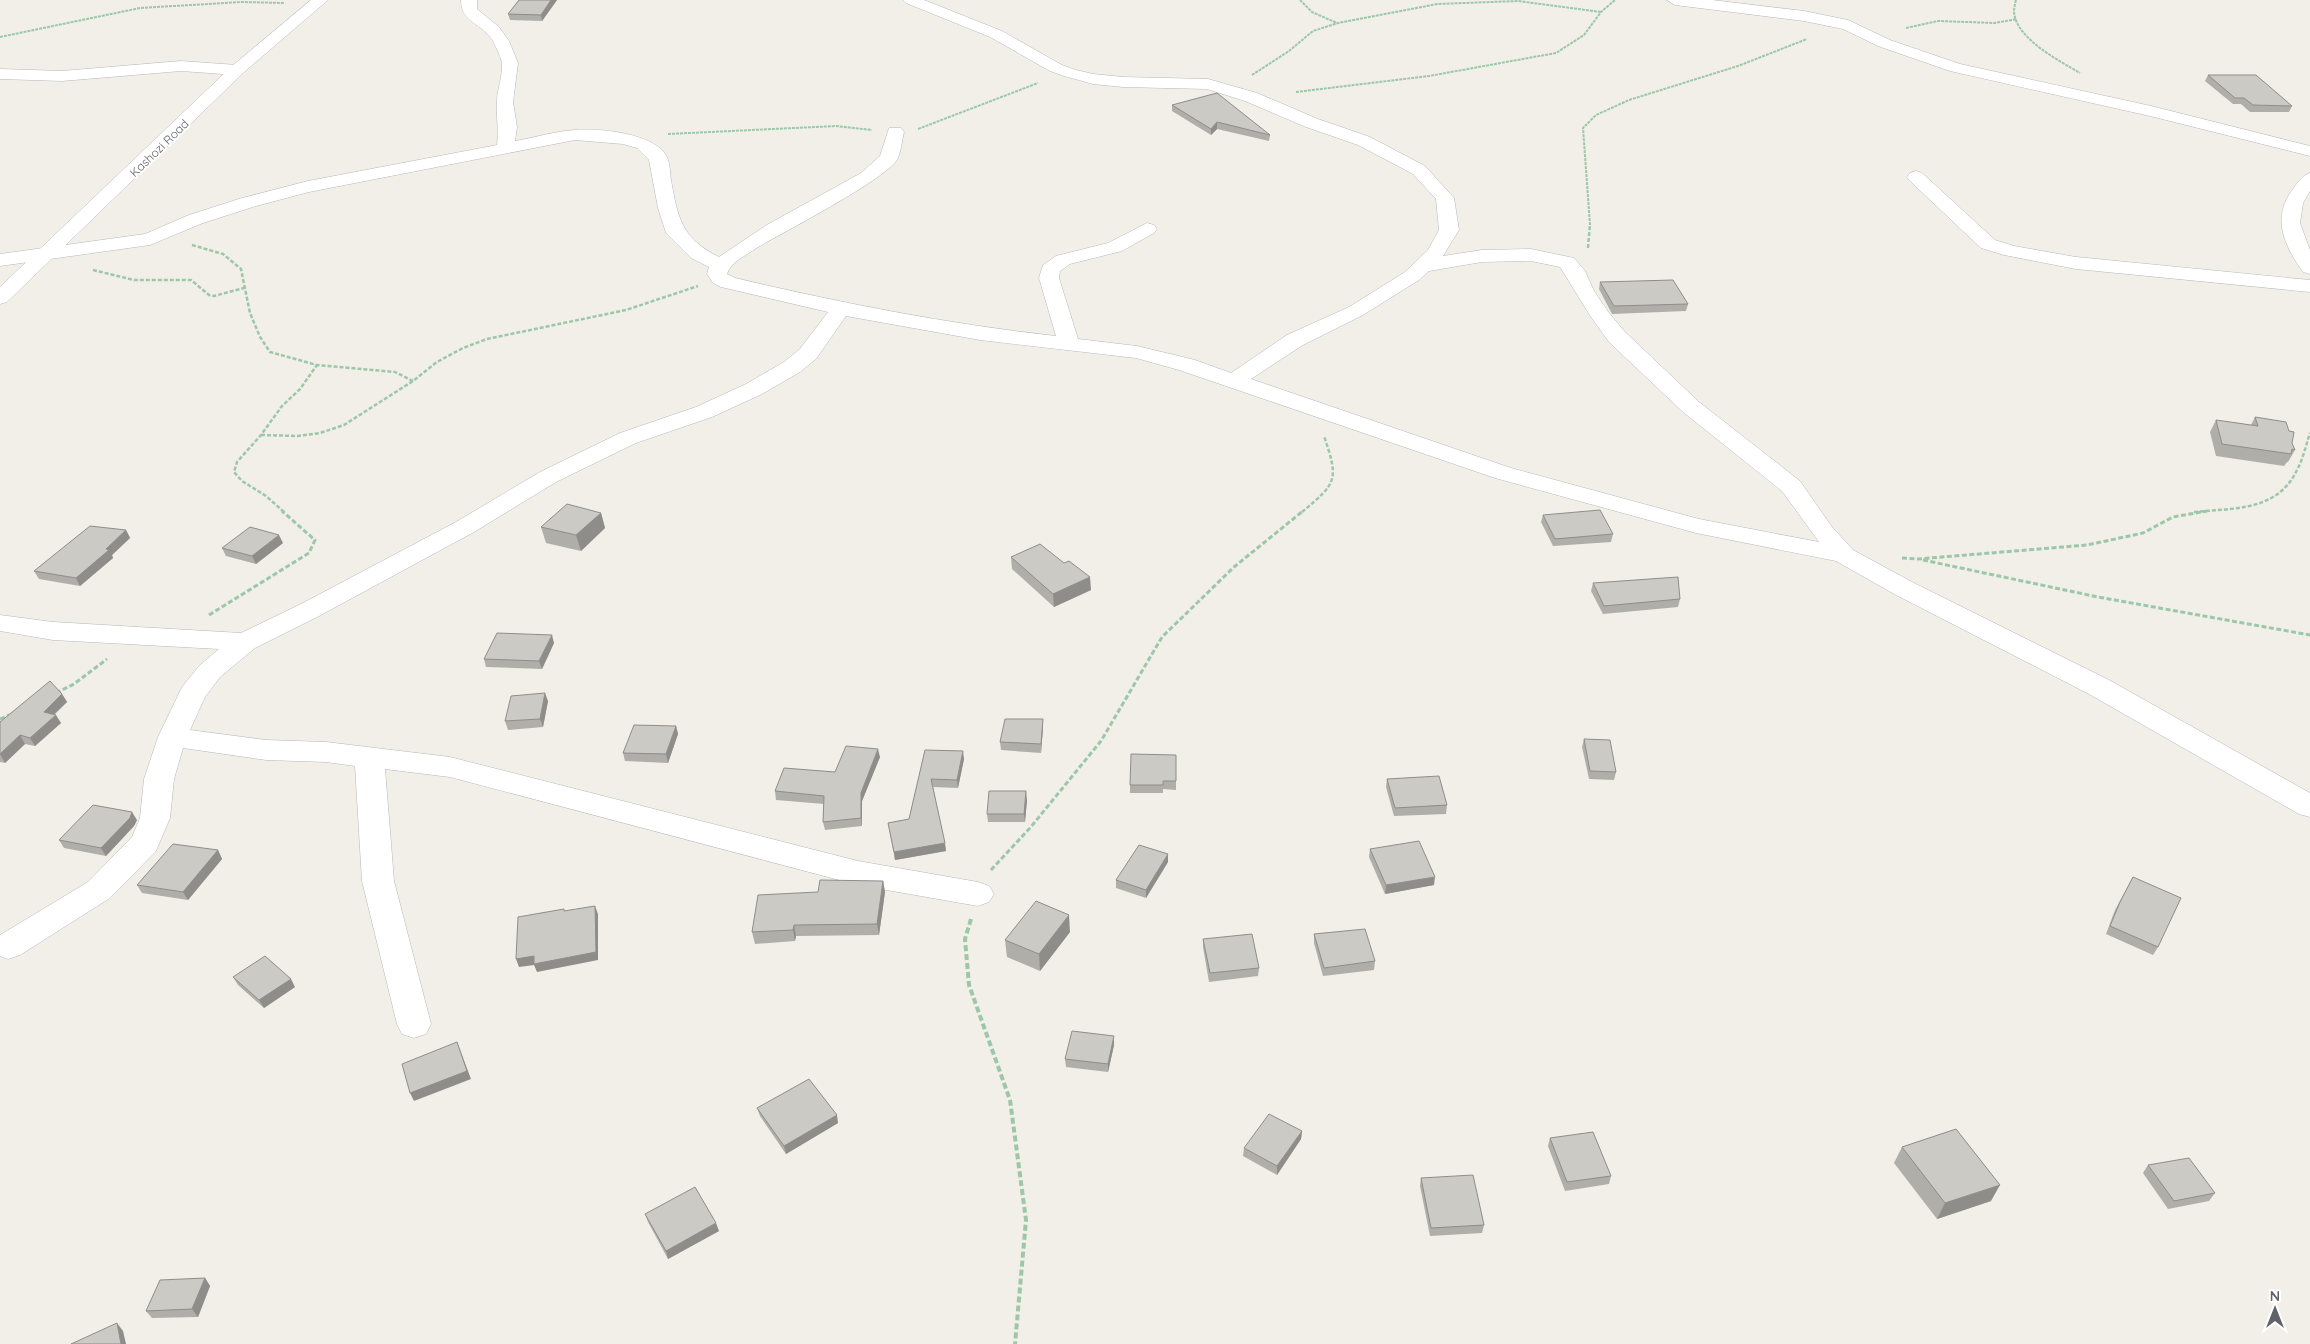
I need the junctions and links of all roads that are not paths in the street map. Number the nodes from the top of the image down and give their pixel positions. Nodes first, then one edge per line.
1 (469, 0) edge
2 (911, 0) edge
3 (1679, 0) edge
4 (318, 1) edge
5 (237, 70) junction
6 (0, 74) edge
7 (895, 132) road end
8 (505, 148) junction
9 (2310, 152) edge
10 (1916, 177) dead end
11 (2310, 179) edge
12 (1147, 230) dead end
13 (47, 254) junction
14 (0, 260) edge
15 (1422, 266) junction
16 (2310, 268) edge
17 (720, 272) junction
18 (2310, 286) edge
19 (0, 298) edge
20 (841, 309) junction
21 (1069, 344) junction
22 (1234, 381) junction
23 (1844, 555) junction
24 (0, 623) edge
25 (244, 642) junction
26 (172, 737) junction
27 (369, 756) junction
28 (2310, 806) edge
29 (978, 894) road end
30 (8, 946) dead end
31 (414, 1024) dead end

1 - 8 street
2 - 15 street
3 - 9 street
4 - 5 street, Kashozi Road
5 - 6 street
5 - 13 street, Kashozi Road
7 - 17 street
8 - 13 street
8 - 17 street
10 - 18 street
11 - 16 street
12 - 21 street
13 - 14 street
13 - 19 street, Kashozi Road
15 - 22 street
15 - 23 street
17 - 20 street
20 - 21 street
20 - 25 street
21 - 22 street
22 - 23 street
23 - 28 street
24 - 25 street
25 - 26 street
26 - 27 street
26 - 30 street
27 - 29 street
27 - 31 street

